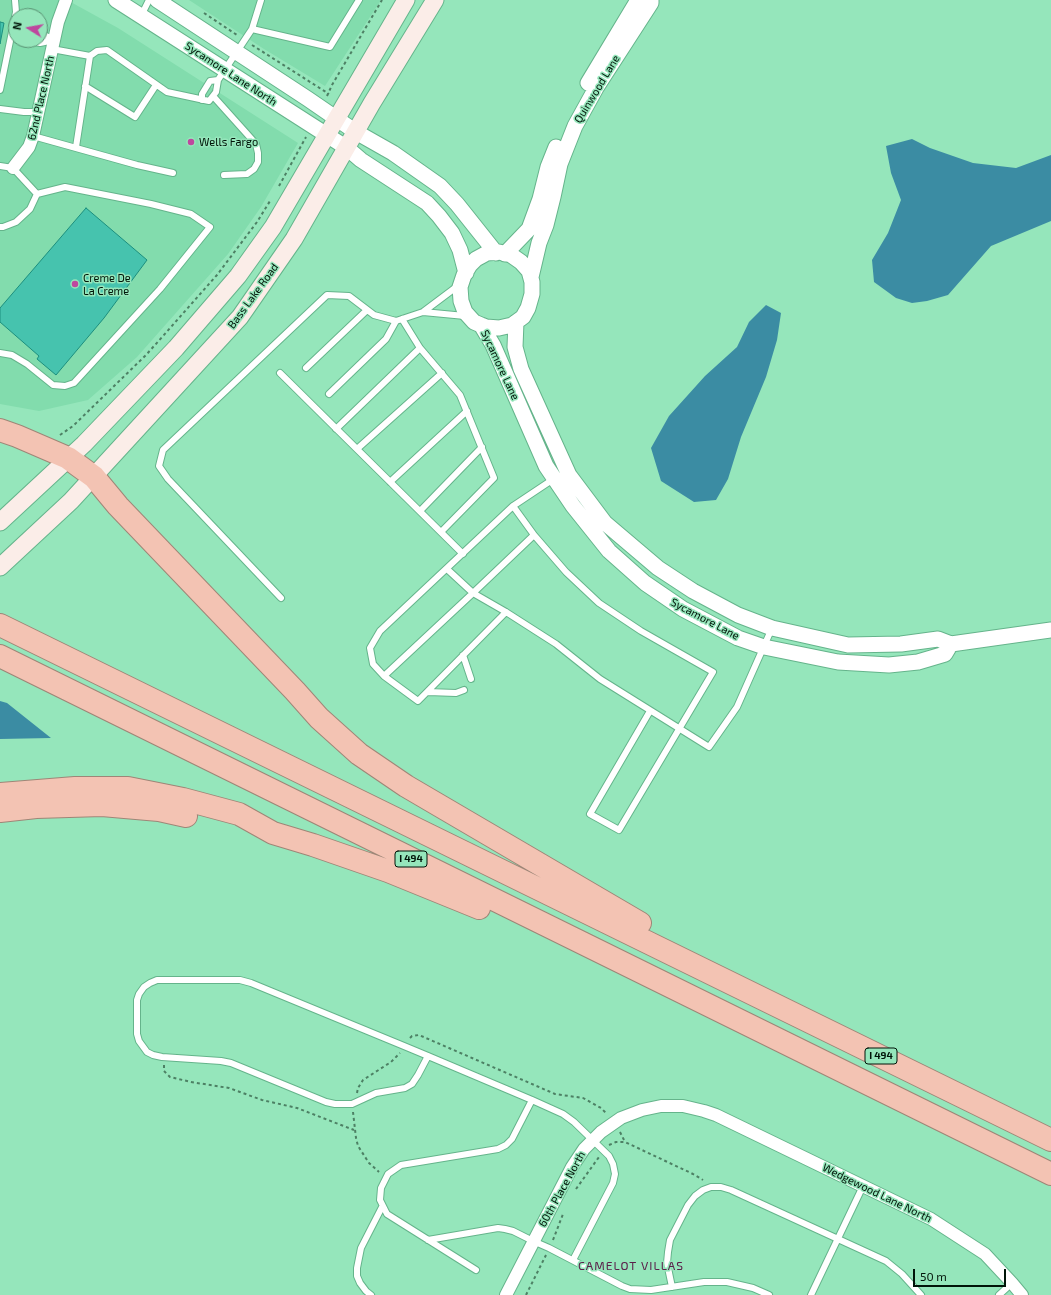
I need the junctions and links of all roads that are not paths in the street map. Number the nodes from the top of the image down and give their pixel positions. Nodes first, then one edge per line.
1 (66, 0) edge
2 (116, 0) edge
3 (149, 0) edge
4 (157, 0) edge
5 (261, 0) edge
6 (359, 0) edge
7 (406, 0) edge
8 (435, 0) edge
9 (638, 0) edge
10 (651, 0) edge
11 (141, 16) junction
12 (252, 29) junction
13 (48, 40) edge
14 (48, 44) edge
15 (53, 45) junction
16 (240, 46) junction
17 (10, 48) edge
18 (90, 56) junction
19 (221, 75) junction
20 (156, 85) junction
21 (85, 86) junction
22 (0, 90) edge
23 (213, 96) junction
24 (202, 100) junction
25 (0, 108) edge
26 (38, 112) junction
27 (337, 119) junction
28 (573, 119) junction
29 (356, 132) junction
30 (33, 136) junction
31 (328, 136) junction
32 (76, 147) junction
33 (347, 148) junction
34 (0, 166) edge
35 (13, 168) junction
36 (173, 173) dead end
37 (224, 175) dead end
38 (37, 194) junction
39 (0, 227) edge
40 (501, 253) junction
41 (531, 277) junction
42 (464, 278) junction
43 (367, 310) junction
44 (423, 312) junction
45 (399, 320) junction
46 (475, 321) junction
47 (516, 322) junction
48 (420, 348) junction
49 (0, 352) edge
50 (306, 368) dead end
51 (280, 372) dead end
52 (442, 374) junction
53 (329, 394) dead end
54 (467, 411) junction
55 (336, 429) junction
56 (0, 430) edge
57 (482, 447) junction
58 (357, 449) junction
59 (68, 458) junction
60 (567, 471) junction
61 (94, 477) junction
62 (554, 479) junction
63 (390, 482) junction
64 (513, 506) junction
65 (420, 511) junction
66 (0, 522) edge
67 (441, 532) junction
68 (534, 535) junction
69 (463, 554) junction
70 (0, 567) edge
71 (447, 569) junction
72 (473, 593) junction
73 (282, 598) dead end
74 (506, 612) junction
75 (0, 624) edge
76 (772, 628) junction
77 (1051, 630) edge
78 (951, 644) junction
79 (764, 647) junction
80 (0, 656) edge
81 (463, 656) junction
82 (384, 676) junction
83 (471, 679) dead end
84 (464, 690) dead end
85 (428, 692) junction
86 (650, 711) junction
87 (679, 729) junction
88 (0, 794) edge
89 (0, 810) edge
90 (273, 833) junction
91 (712, 973) junction
92 (689, 997) junction
93 (428, 1056) junction
94 (532, 1100) junction
95 (716, 1115) joint
96 (592, 1140) junction
97 (1051, 1140) edge
98 (1051, 1174) edge
99 (863, 1186) junction
100 (382, 1206) junction
101 (838, 1239) junction
102 (428, 1240) junction
103 (533, 1241) junction
104 (573, 1260) junction
105 (476, 1270) dead end
106 (1012, 1283) junction
107 (672, 1287) junction
108 (371, 1295) edge
109 (506, 1295) edge
110 (769, 1295) edge
111 (811, 1295) edge
112 (921, 1295) edge
113 (999, 1295) edge
114 (1022, 1295) edge

1 - 15 street, 62nd Place North
2 - 11 street, Sycamore Lane North
3 - 11 lane
4 - 16 street, Sycamore Lane North
5 - 12 lane
6 - 12 lane
7 - 27 main road
8 - 29 main road, Bass Lake Road
9 - 28 street, Quinwood Lane
10 - 28 street, Quinwood Lane
11 - 19 street, Sycamore Lane North
12 - 16 lane
13 - 15 lane
14 - 15 lane
15 - 18 lane
15 - 26 street, 62nd Place North
16 - 19 lane
16 - 27 street, Sycamore Lane North
17 - 22 lane
18 - 20 lane
18 - 21 lane
19 - 23 lane
19 - 24 lane
19 - 31 street, Sycamore Lane North
20 - 21 lane
20 - 24 lane
21 - 32 lane
23 - 24 lane
23 - 37 lane
25 - 26 lane
26 - 30 street, 62nd Place North
27 - 29 street, Sycamore Lane North
27 - 31 main road
28 - 40 street, Quinwood Lane
28 - 41 street, Quinwood Lane
29 - 33 main road, Bass Lake Road
29 - 40 street
30 - 32 lane
30 - 35 street, 62nd Place North
31 - 33 street, Sycamore Lane North
31 - 59 main road
32 - 36 lane
33 - 42 street
33 - 61 main road, Bass Lake Road
34 - 35 lane
35 - 38 lane
38 - 39 lane
38 - 49 lane
40 - 41 street
40 - 42 street
41 - 47 street
42 - 44 lane
42 - 46 street
43 - 45 lane
43 - 50 lane
43 - 73 lane
44 - 45 lane
44 - 46 lane
45 - 48 lane
45 - 53 lane
46 - 47 street
46 - 62 street, Sycamore Lane
47 - 60 street, Sycamore Lane
48 - 52 lane
48 - 55 lane
51 - 55 lane
52 - 54 lane
52 - 58 lane
54 - 57 lane
54 - 63 lane
55 - 58 lane
56 - 59 highway
57 - 65 lane
57 - 67 lane
58 - 63 lane
59 - 61 highway
59 - 66 main road
60 - 62 lane
60 - 76 street, Sycamore Lane
61 - 70 main road, Bass Lake Road
61 - 91 highway
62 - 64 lane
62 - 79 street, Sycamore Lane
63 - 65 lane
64 - 68 lane
64 - 69 lane
65 - 67 lane
67 - 69 lane
68 - 72 lane
68 - 87 lane
69 - 71 lane
71 - 72 lane
71 - 82 lane
72 - 74 lane
72 - 82 lane
74 - 81 lane
74 - 86 lane
75 - 91 highway, I 494
76 - 78 street, Sycamore Lane
76 - 79 lane
77 - 78 street, Sycamore Lane
78 - 79 street, Sycamore Lane
79 - 87 lane
80 - 92 highway, I 494
81 - 83 lane
81 - 85 lane
82 - 85 lane
84 - 85 lane
86 - 87 lane
86 - 87 lane
88 - 90 highway
89 - 90 highway
90 - 92 highway
91 - 97 highway, I 494
92 - 98 highway, I 494
93 - 93 lane
93 - 94 lane
94 - 96 lane
94 - 100 lane
95 - 96 street, 60th Place North
95 - 99 street, Wedgewood Lane North
96 - 103 street, 60th Place North
96 - 104 lane
99 - 101 lane
99 - 106 street, Wedgewood Lane North
100 - 102 lane
100 - 108 lane
101 - 107 lane
101 - 111 lane
101 - 112 lane
102 - 103 lane
102 - 105 lane
103 - 104 lane
103 - 109 street, 60th Place North
104 - 107 lane
106 - 113 lane
106 - 114 street, Wedgewood Lane North
107 - 110 lane

